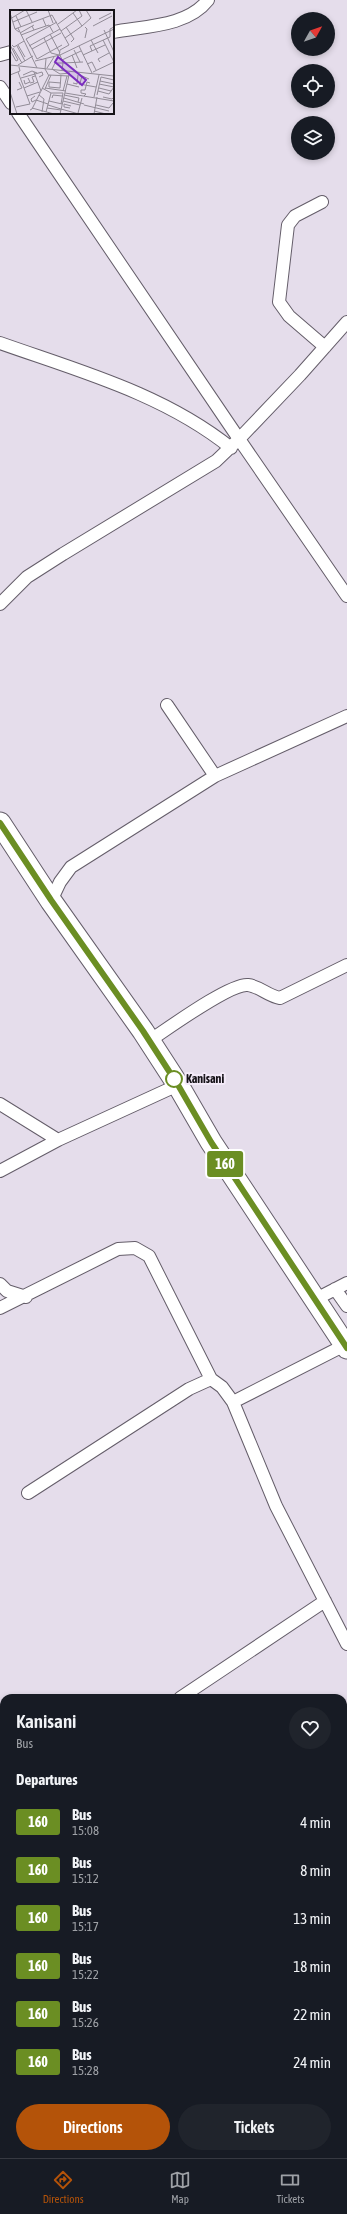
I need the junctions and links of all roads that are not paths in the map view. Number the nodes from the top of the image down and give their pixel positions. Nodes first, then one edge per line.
1 (208, 0) edge
2 (114, 32) edge
3 (10, 52) edge
4 (0, 55) edge
5 (0, 87) edge
6 (10, 102) edge
7 (19, 114) edge
8 (322, 202) dead end
9 (347, 322) edge
10 (0, 343) edge
11 (325, 347) junction
12 (235, 444) junction
13 (347, 596) edge
14 (1, 600) edge
15 (167, 705) dead end
16 (347, 716) edge
17 (215, 776) junction
18 (0, 823) edge
19 (51, 900) junction
20 (347, 965) edge
21 (149, 1041) junction
22 (178, 1085) junction
23 (0, 1104) edge
24 (58, 1140) junction
25 (0, 1171) edge
26 (347, 1283) edge
27 (0, 1284) edge
28 (335, 1289) junction
29 (26, 1297) junction
30 (316, 1299) junction
31 (347, 1306) edge
32 (0, 1308) edge
33 (346, 1346) edge
34 (211, 1379) junction
35 (234, 1402) junction
36 (28, 1493) dead end
37 (324, 1600) junction
38 (347, 1644) edge
39 (186, 1694) edge

1 - 2 street
3 - 4 street
5 - 6 street
7 - 12 street
8 - 11 street
9 - 11 street
10 - 12 street
11 - 12 street
12 - 13 street
12 - 14 street
15 - 17 street
16 - 17 street
17 - 19 street
18 - 19 highway
19 - 21 highway
20 - 21 street
21 - 22 highway
22 - 24 street
22 - 30 highway
23 - 24 street
24 - 25 street
26 - 28 street
27 - 29 street
28 - 30 street
28 - 31 street
29 - 32 street
29 - 34 street
30 - 33 highway
33 - 35 street
34 - 35 street
34 - 36 street
35 - 37 street
37 - 38 street
37 - 39 street

